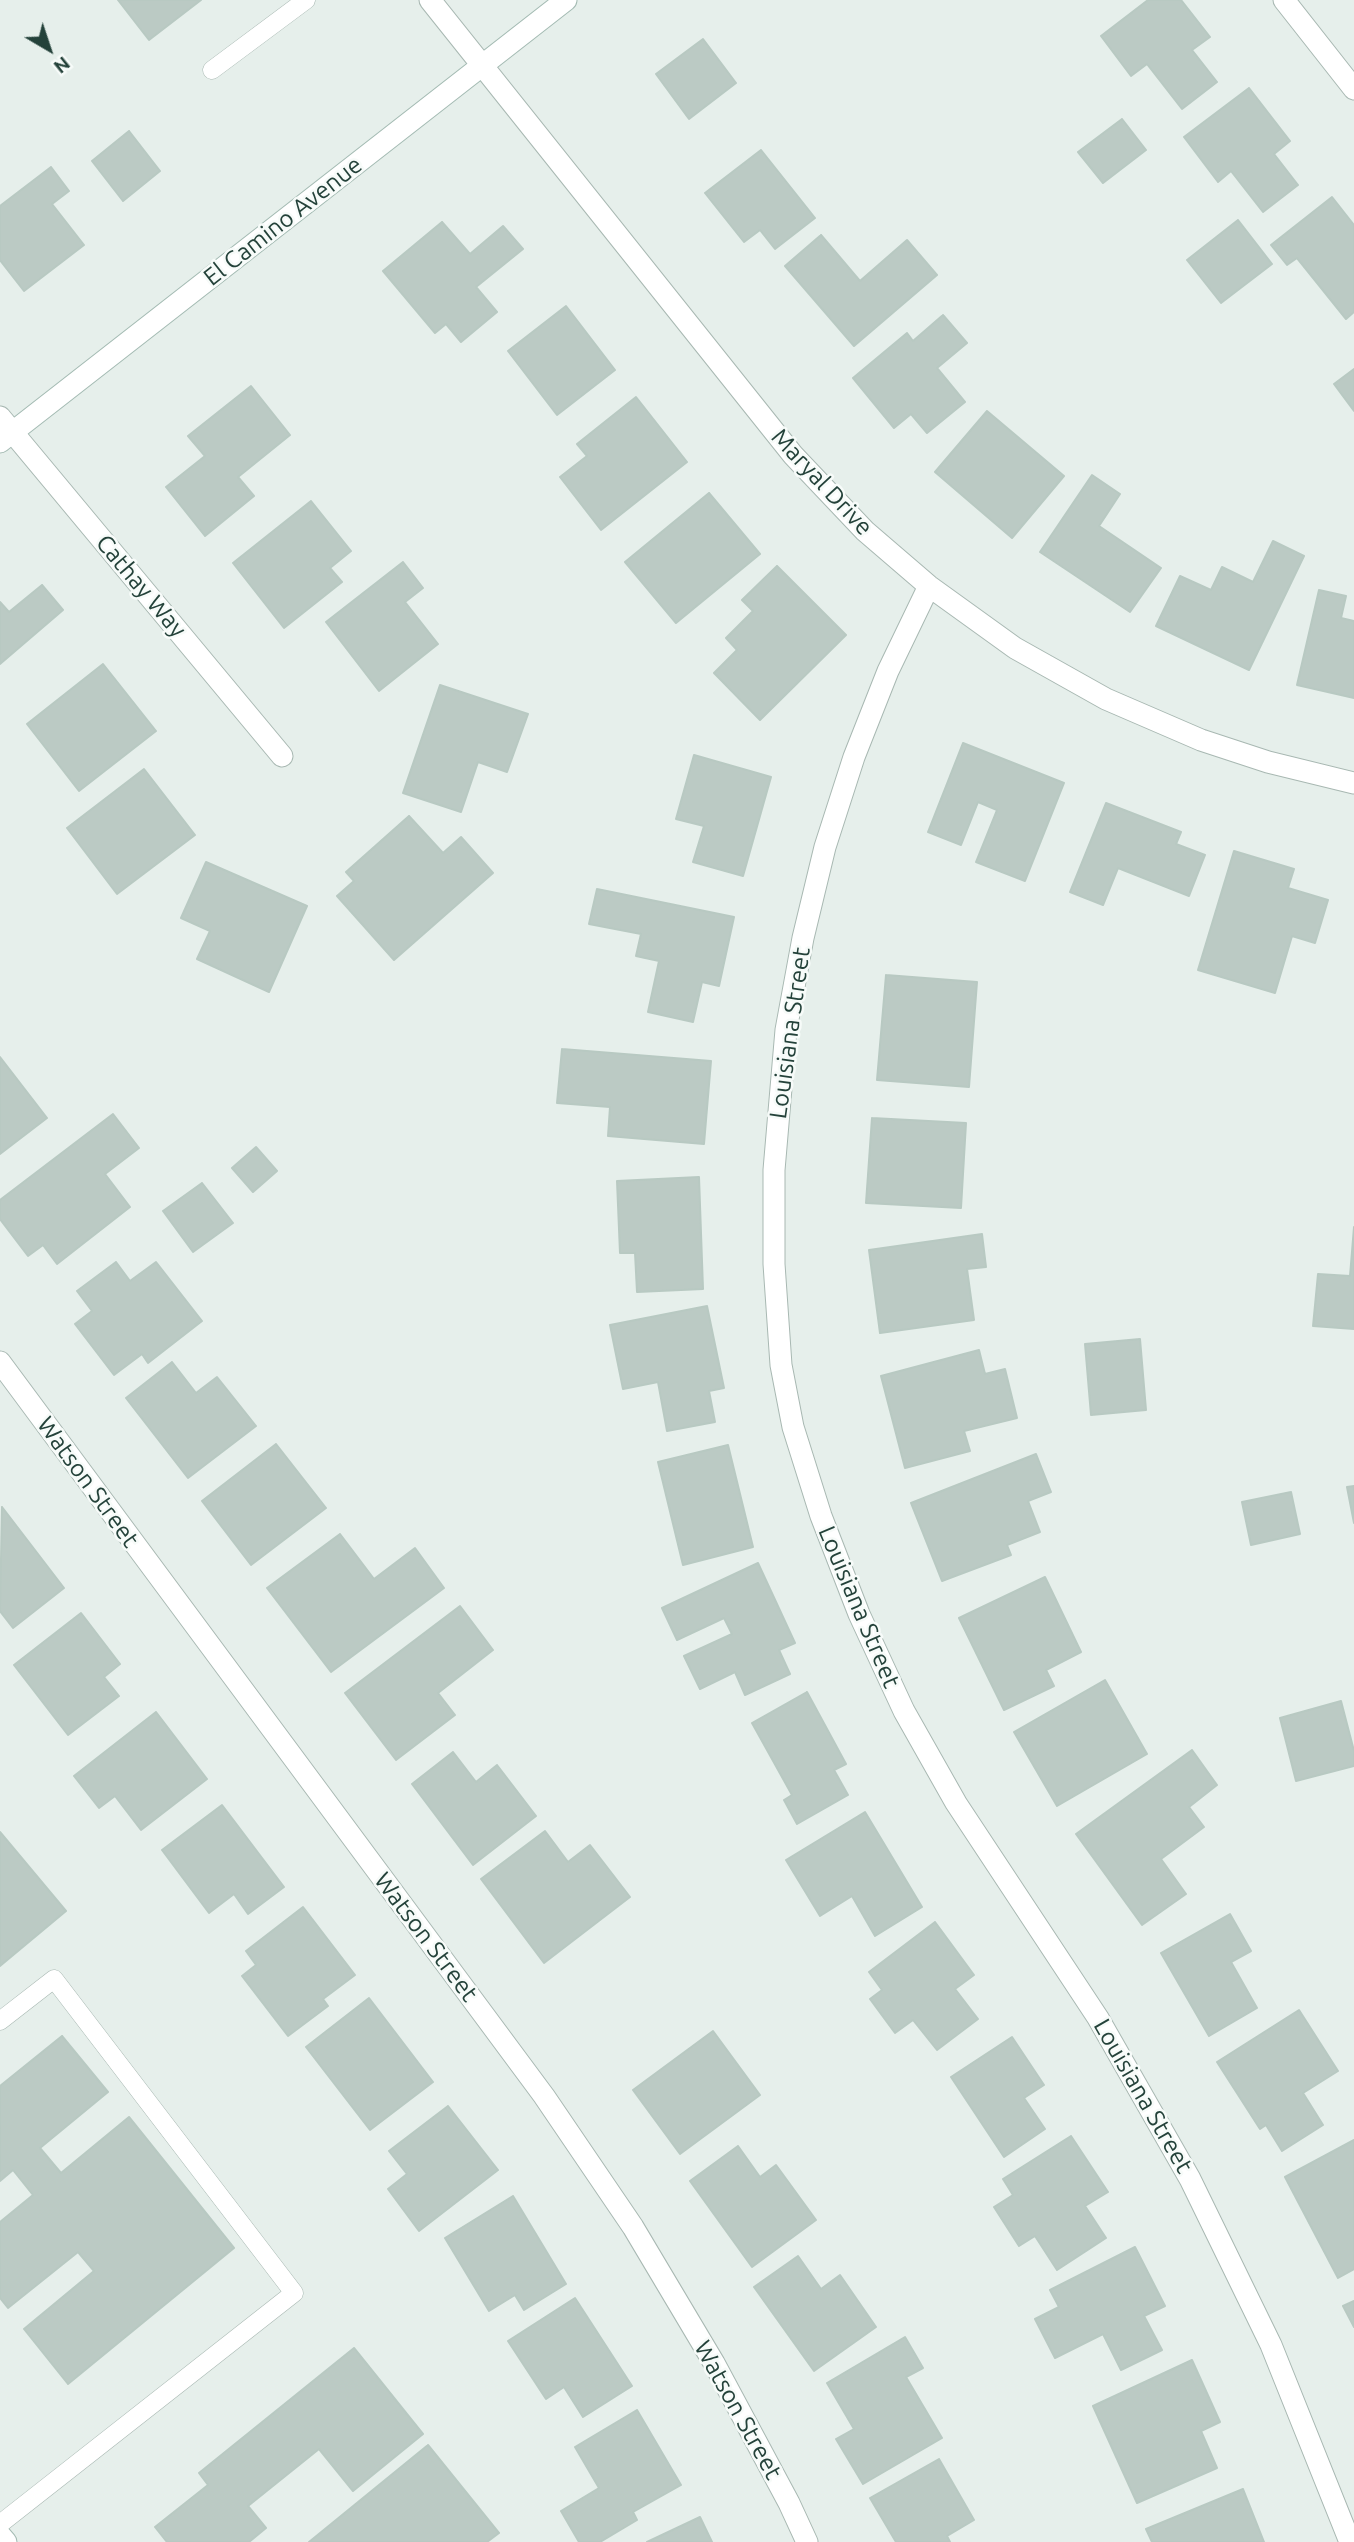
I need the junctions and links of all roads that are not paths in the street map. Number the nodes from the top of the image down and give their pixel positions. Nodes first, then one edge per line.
1 (306, 0) edge
2 (430, 0) edge
3 (566, 0) edge
4 (1284, 0) edge
5 (482, 66) junction
6 (212, 70) dead end
7 (1354, 89) edge
8 (4, 430) edge
9 (929, 586) junction
10 (282, 756) dead end
11 (1354, 783) edge
12 (0, 1362) edge
13 (0, 2021) edge
14 (0, 2524) edge
15 (0, 2535) edge
16 (6, 2542) edge
17 (807, 2542) edge
18 (1350, 2542) edge

1 - 6 lane
2 - 5 street, Maryal Drive
3 - 5 street, El Camino Avenue
4 - 7 street
5 - 8 street, El Camino Avenue
5 - 9 street, Maryal Drive
8 - 10 street, Cathay Way
9 - 11 street, Maryal Drive
9 - 18 street, Louisiana Street
12 - 17 street, Watson Street
13 - 14 lane
15 - 16 street

